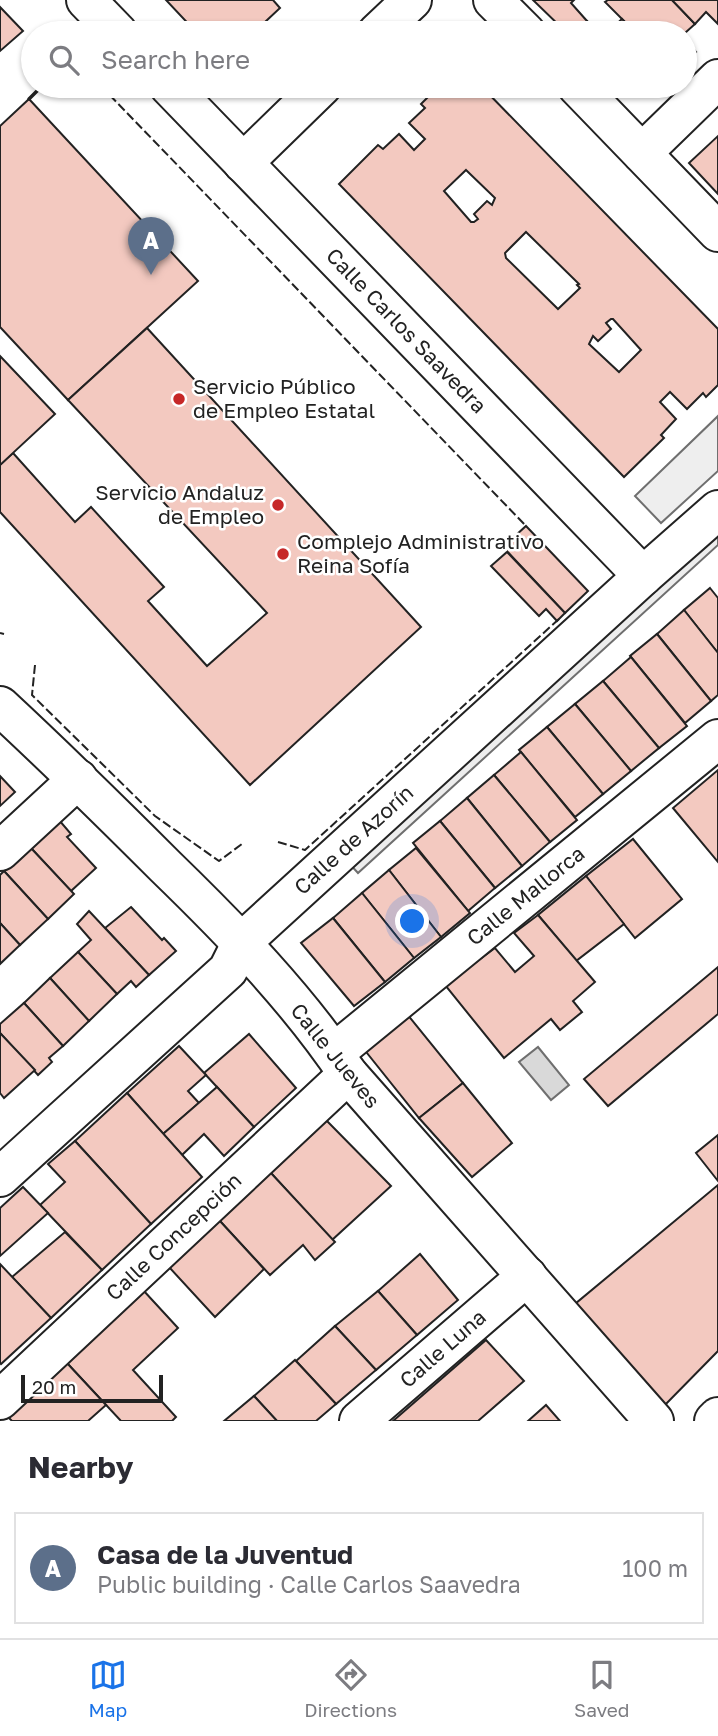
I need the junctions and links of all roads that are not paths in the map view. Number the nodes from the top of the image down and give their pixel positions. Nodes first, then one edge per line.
1 (86, 0) edge
2 (412, 0) edge
3 (493, 0) edge
4 (106, 21) edge
5 (390, 21) edge
6 (514, 21) edge
7 (718, 79) edge
8 (181, 98) edge
9 (310, 98) edge
10 (589, 98) edge
11 (642, 153) junction
12 (243, 163) junction
13 (718, 232) edge
14 (718, 510) edge
15 (643, 576) junction
16 (0, 706) edge
17 (718, 739) edge
18 (78, 779) junction
19 (0, 851) edge
20 (242, 942) junction
21 (341, 1064) junction
22 (0, 1177) edge
23 (527, 1276) junction
24 (0, 1400) edge
25 (718, 1417) edge
26 (359, 1421) edge
27 (654, 1421) edge
28 (714, 1421) edge

1 - 4 street
2 - 5 street
3 - 6 street
7 - 11 street
8 - 12 street, Calle Carlos Saavedra
9 - 12 street
10 - 11 street
11 - 13 street
12 - 15 street, Calle Carlos Saavedra
14 - 15 street, Calle de Azorín
15 - 20 street, Calle de Azorín
16 - 18 street, Calle Jueves
17 - 21 street, Calle Mallorca
18 - 19 street
18 - 20 street, Calle Jueves
20 - 21 street, Calle Jueves
20 - 22 street, Calle de Azorín
21 - 23 street, Calle Jueves
21 - 24 street, Calle Concepción
23 - 26 street, Calle Luna
23 - 27 street, Calle Jueves
25 - 28 street

